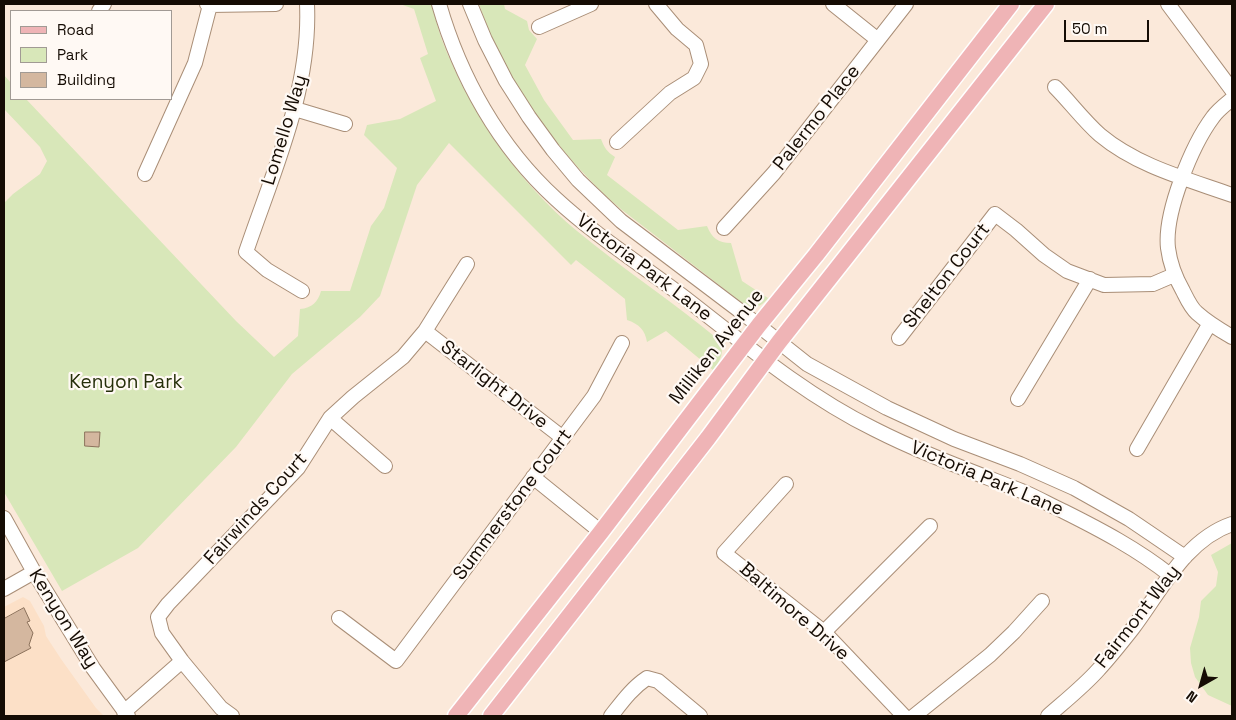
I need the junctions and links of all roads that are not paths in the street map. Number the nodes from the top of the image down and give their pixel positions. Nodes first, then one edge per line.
1 (208, 4) edge
2 (276, 4) edge
3 (307, 4) edge
4 (439, 4) edge
5 (470, 4) edge
6 (591, 4) edge
7 (656, 4) edge
8 (833, 4) edge
9 (906, 4) edge
10 (1011, 4) edge
11 (1046, 4) edge
12 (1168, 4) edge
13 (540, 27) dead end
14 (878, 40) junction
15 (1055, 87) dead end
16 (1232, 90) edge
17 (1232, 99) edge
18 (295, 110) junction
19 (345, 124) dead end
20 (617, 142) dead end
21 (145, 174) dead end
22 (1182, 178) junction
23 (1232, 195) edge
24 (724, 228) dead end
25 (467, 264) dead end
26 (1174, 275) junction
27 (1090, 279) junction
28 (302, 291) dead end
29 (1210, 323) junction
30 (759, 325) junction
31 (425, 331) junction
32 (1232, 337) edge
33 (899, 338) dead end
34 (779, 342) junction
35 (622, 343) dead end
36 (744, 344) junction
37 (766, 360) junction
38 (1018, 398) dead end
39 (330, 418) junction
40 (563, 438) junction
41 (1138, 449) dead end
42 (385, 466) dead end
43 (533, 477) junction
44 (786, 484) dead end
45 (4, 518) edge
46 (1232, 524) edge
47 (930, 526) dead end
48 (601, 532) junction
49 (1185, 557) junction
50 (34, 572) junction
51 (1170, 575) junction
52 (4, 589) edge
53 (1042, 602) dead end
54 (339, 618) dead end
55 (824, 632) junction
56 (182, 661) junction
57 (126, 714) edge
58 (1057, 714) edge
59 (232, 716) edge
60 (456, 716) edge
61 (491, 716) edge
62 (611, 716) edge
63 (700, 716) edge
64 (904, 716) edge
65 (914, 716) edge

1 - 2 street
1 - 21 street
3 - 18 street, Lomello Way
4 - 36 street, Victoria Park Lane
5 - 30 street, Victoria Park Lane
6 - 13 street
7 - 20 street
8 - 14 street
9 - 14 street, Palermo Place
10 - 30 main road, Milliken Avenue
11 - 34 main road
12 - 16 street
14 - 24 street, Palermo Place
15 - 22 street
17 - 22 street
18 - 19 street
18 - 28 street, Lomello Way
22 - 23 street
22 - 26 street
25 - 31 street, Fairwinds Court
26 - 27 street
26 - 29 street
27 - 33 street, Shelton Court
27 - 38 street
29 - 32 street
29 - 41 street
30 - 34 street, Victoria Park Lane
30 - 36 main road, Milliken Avenue
31 - 39 street, Fairwinds Court
31 - 40 street, Starlight Drive
34 - 37 main road
34 - 49 street, Victoria Park Lane
35 - 40 street, Summerstone Court
36 - 37 street, Victoria Park Lane
36 - 48 main road, Milliken Avenue
37 - 51 street, Victoria Park Lane
37 - 61 main road
39 - 42 street
39 - 56 street, Fairwinds Court
40 - 43 street, Summerstone Court
43 - 48 street
43 - 54 street, Summerstone Court
44 - 55 street, Baltimore Drive
45 - 50 street, Kenyon Way
46 - 49 street, Fairmont Way
47 - 55 street
48 - 60 main road, Milliken Avenue
49 - 51 street, Fairmont Way
50 - 52 street
50 - 57 street, Kenyon Way
51 - 58 street, Fairmont Way
53 - 65 street
55 - 64 street, Baltimore Drive
56 - 57 street
56 - 59 street
62 - 63 street

